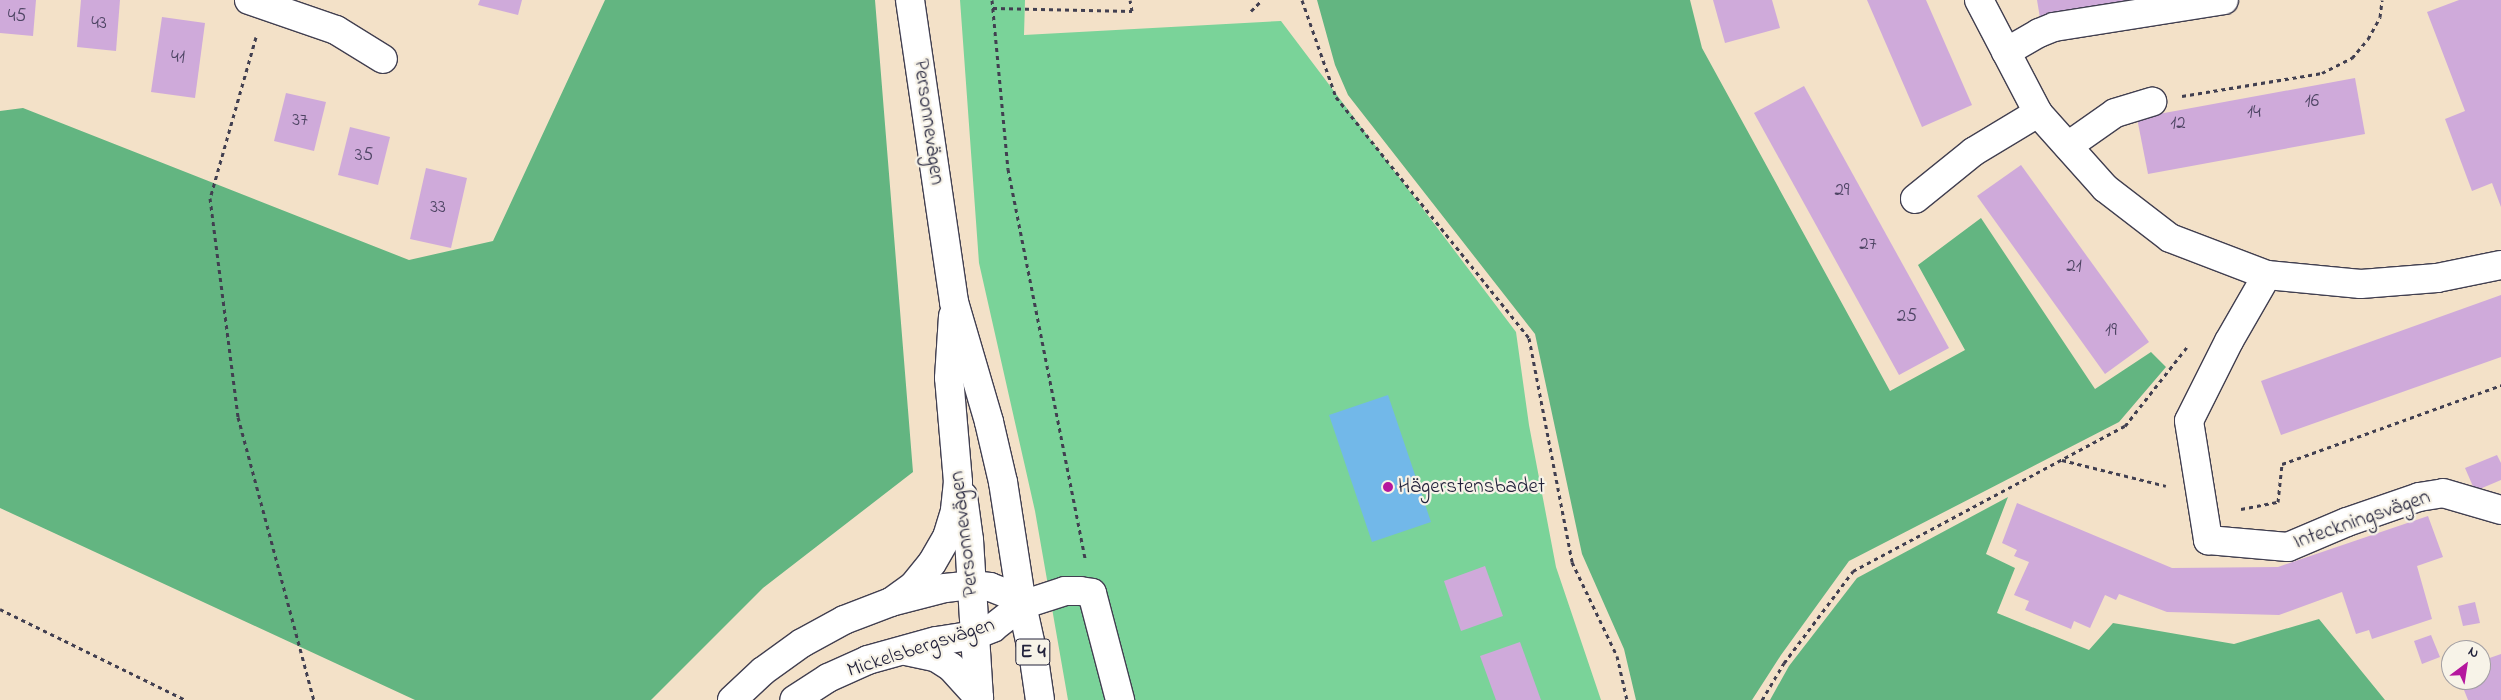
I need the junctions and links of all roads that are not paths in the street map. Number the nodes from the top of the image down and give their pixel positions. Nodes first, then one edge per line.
1 (910, 0) edge
2 (1980, 0) edge
3 (2224, 0) edge
4 (257, 3) edge
5 (2006, 52) junction
6 (383, 59) dead end
7 (2152, 102) road end
8 (2038, 113) junction
9 (2068, 146) junction
10 (1915, 199) dead end
11 (2501, 265) edge
12 (2267, 275) junction
13 (954, 302) junction
14 (955, 453) junction
15 (2501, 510) edge
16 (972, 585) junction
17 (891, 602) junction
18 (1022, 605) junction
19 (976, 635) junction
20 (899, 651) junction
21 (979, 699) edge
22 (732, 700) edge
23 (794, 700) edge
24 (1040, 700) edge
25 (1120, 700) edge

1 - 13 main road, Personnevägen
2 - 5 main road
3 - 5 main road
4 - 6 main road
5 - 8 main road
7 - 9 main road
8 - 9 main road
8 - 10 main road
9 - 12 main road
11 - 12 main road
12 - 15 main road, Inteckningsvägen
13 - 14 main road, Personnevägen
13 - 18 main road, Personnevägen
14 - 16 main road, Personnevägen
14 - 17 main road, Personnevägen
16 - 17 main road, Mickelsbergsvägen
16 - 18 main road, Mickelsbergsvägen
16 - 19 main road, Personnevägen
17 - 22 main road, Mickelsbergsvägen
18 - 19 main road, Mickelsbergsvägen
18 - 24 main road, E 4
18 - 25 main road
19 - 20 main road, Mickelsbergsvägen
19 - 21 main road, Personnevägen
20 - 21 main road, Personnevägen
20 - 23 main road, Mickelsbergsvägen

